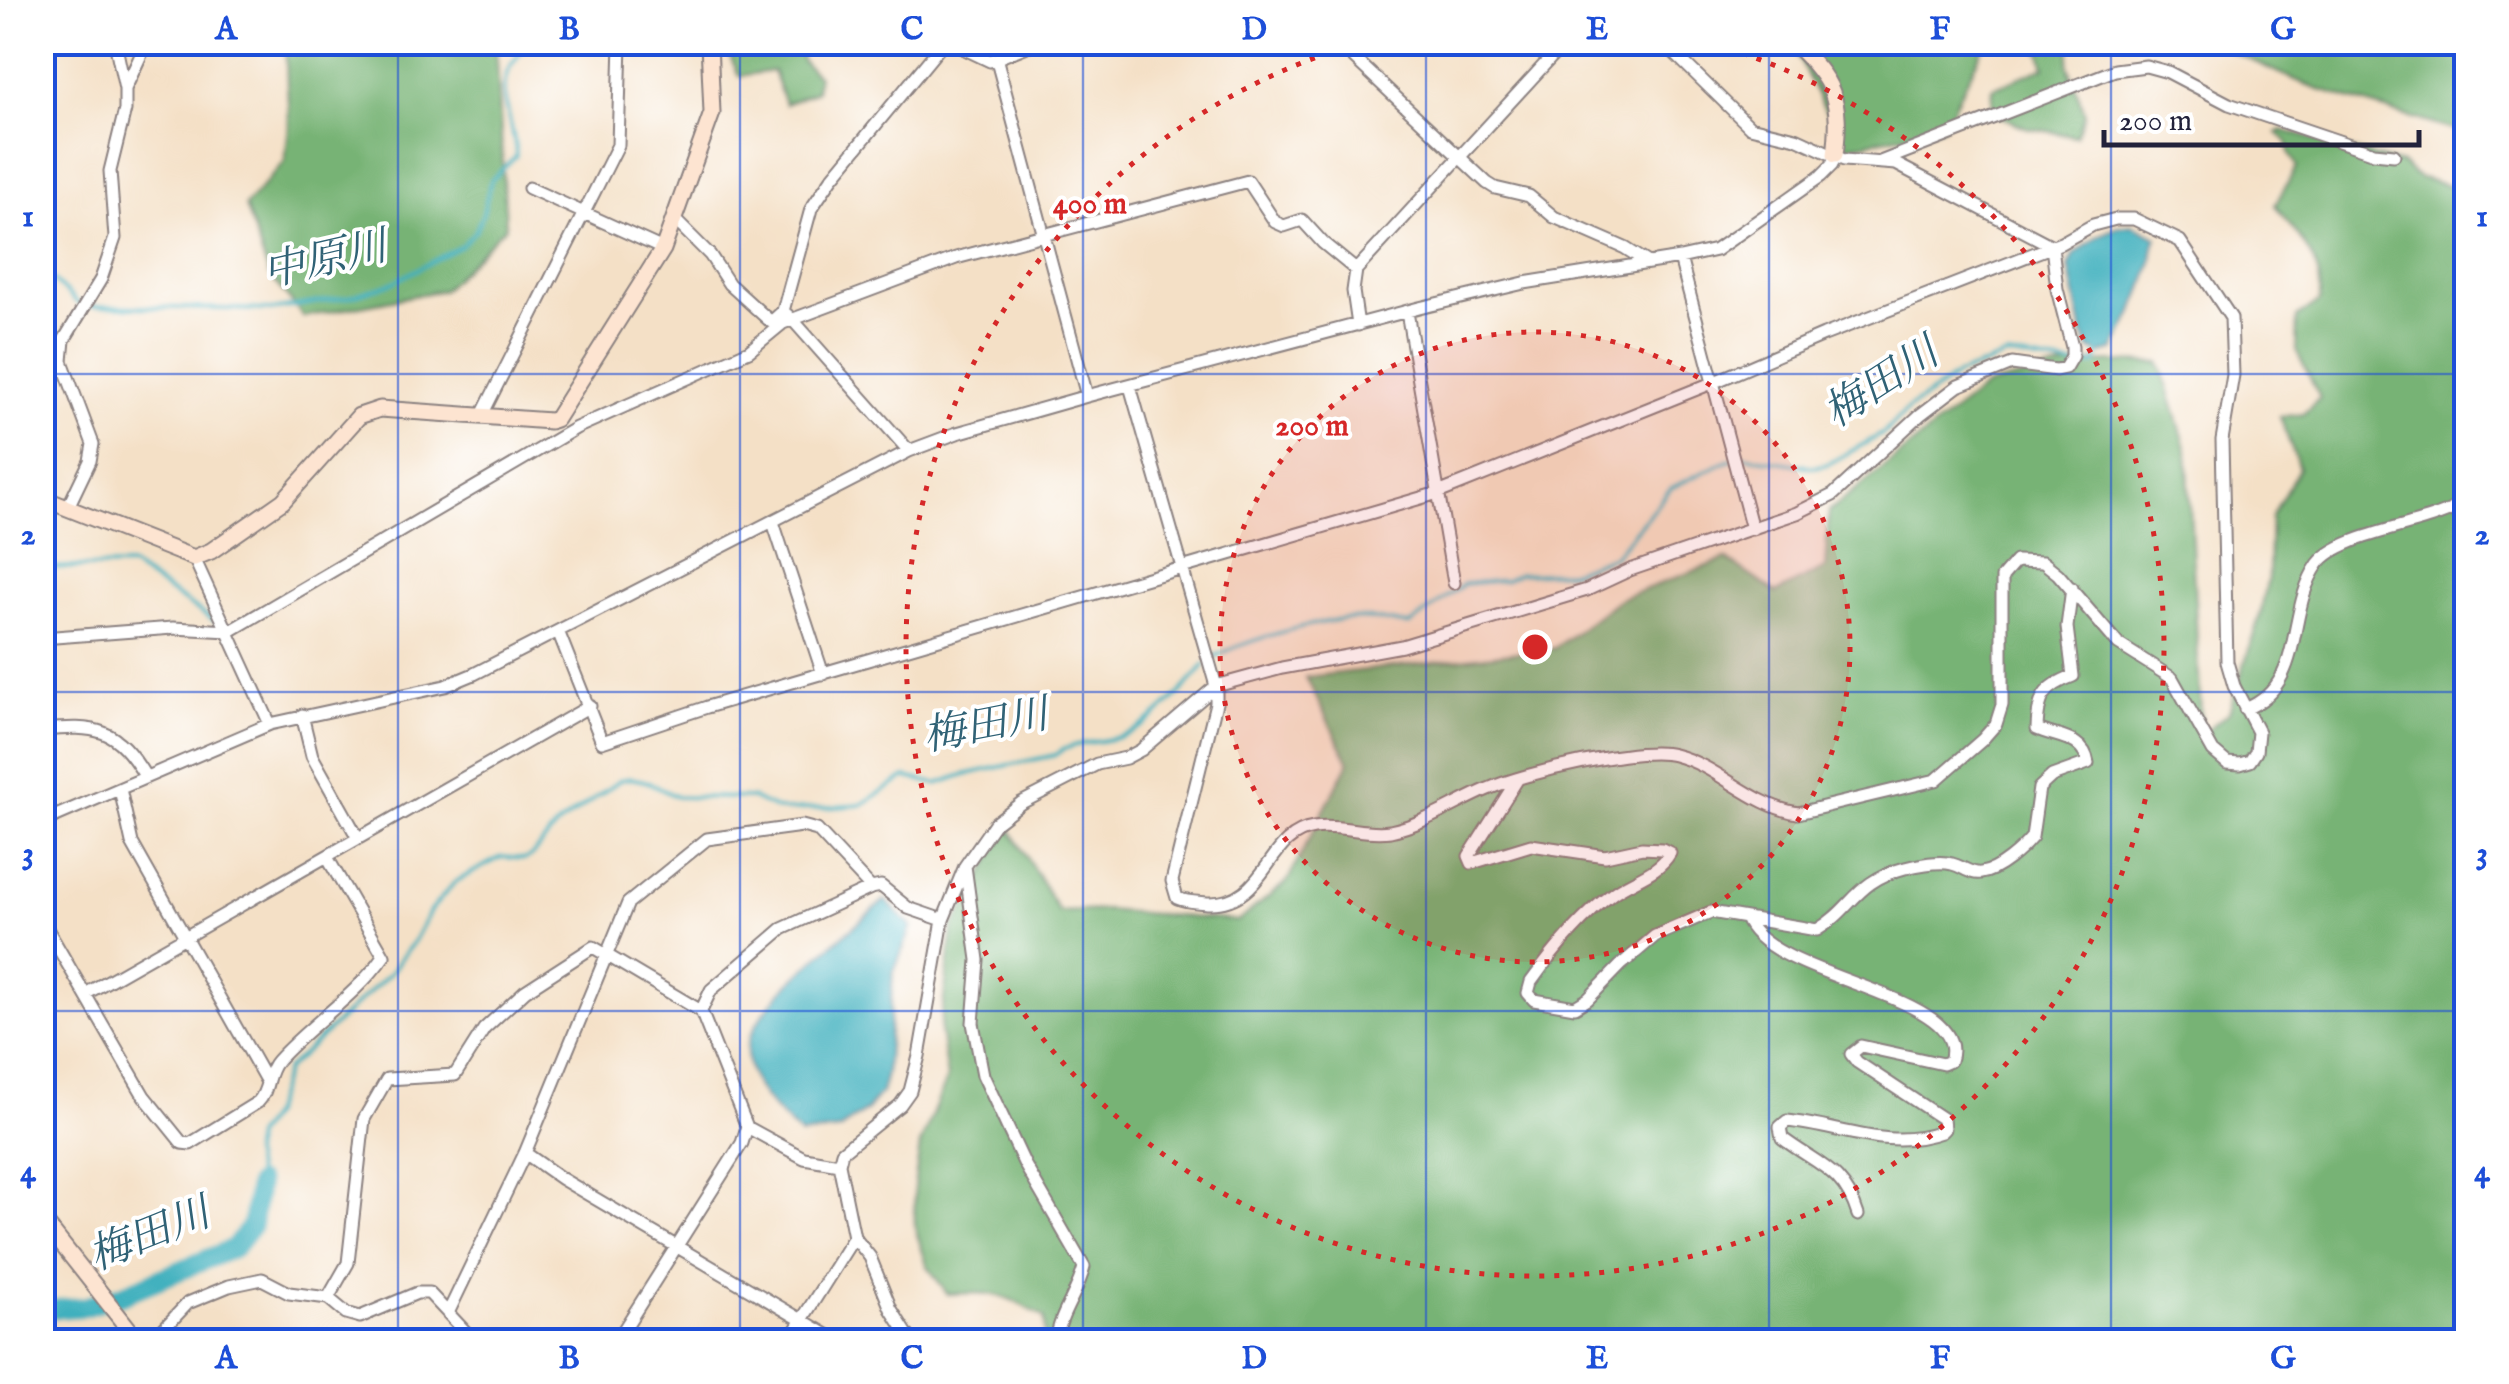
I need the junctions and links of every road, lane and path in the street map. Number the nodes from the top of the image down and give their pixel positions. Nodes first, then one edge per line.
1 (115, 42) edge
2 (146, 42) edge
3 (621, 42) edge
4 (709, 42) edge
5 (947, 42) edge
6 (1038, 42) edge
7 (1337, 42) edge
8 (1560, 42) edge
9 (1663, 42) edge
10 (1793, 42) edge
11 (997, 61) junction
12 (125, 89) junction
13 (1835, 155) junction
14 (2394, 156) dead end
15 (1462, 157) junction
16 (1880, 162) junction
17 (529, 188) dead end
18 (585, 213) junction
19 (674, 218) junction
20 (1042, 236) junction
21 (2052, 246) junction
22 (664, 249) junction
23 (1680, 258) junction
24 (1647, 262) junction
25 (1356, 270) junction
26 (1407, 312) junction
27 (788, 315) junction
28 (1358, 325) junction
29 (1712, 384) junction
30 (1130, 386) junction
31 (1087, 396) junction
32 (562, 413) junction
33 (482, 415) junction
34 (576, 428) junction
35 (908, 452) junction
36 (1438, 493) junction
37 (42, 498) edge
38 (2466, 501) edge
39 (68, 508) junction
40 (773, 522) junction
41 (1752, 529) junction
42 (194, 558) junction
43 (1181, 568) junction
44 (1454, 583) dead end
45 (2072, 588) junction
46 (230, 631) junction
47 (558, 631) junction
48 (42, 638) edge
49 (823, 674) junction
50 (1216, 686) junction
51 (590, 706) junction
52 (2245, 709) junction
53 (302, 715) junction
54 (270, 724) junction
55 (42, 730) edge
56 (145, 776) junction
57 (1517, 780) junction
58 (120, 789) junction
59 (42, 822) edge
60 (358, 838) junction
61 (327, 857) junction
62 (965, 866) junction
63 (871, 888) junction
64 (1746, 918) junction
65 (42, 920) edge
66 (942, 920) junction
67 (185, 937) junction
68 (608, 954) junction
69 (88, 993) junction
70 (701, 1011) junction
71 (267, 1082) junction
72 (747, 1127) junction
73 (525, 1153) junction
74 (838, 1164) junction
75 (1858, 1215) dead end
76 (42, 1218) edge
77 (854, 1237) junction
78 (676, 1243) junction
79 (328, 1298) junction
80 (449, 1311) junction
81 (800, 1320) junction
82 (140, 1342) edge
83 (150, 1342) edge
84 (475, 1342) edge
85 (616, 1342) edge
86 (788, 1342) edge
87 (839, 1342) edge
88 (912, 1342) edge
89 (1056, 1342) edge

1 - 12 street
2 - 12 street
3 - 18 street
4 - 19 street
5 - 11 street
5 - 27 street
6 - 11 street
7 - 15 street
8 - 15 street
9 - 13 street
10 - 13 street
11 - 20 street
12 - 39 street
13 - 16 street
13 - 23 street
14 - 16 street
15 - 24 street
15 - 25 street
16 - 21 street
17 - 18 street
18 - 22 street
18 - 33 street
19 - 22 street
19 - 27 street
20 - 25 street
20 - 27 street
20 - 31 street
21 - 29 street
21 - 41 street
21 - 52 street
22 - 32 street
23 - 24 street
23 - 29 street
24 - 26 street
25 - 28 street
26 - 28 street
26 - 36 street
27 - 34 street
27 - 35 street
28 - 30 street
29 - 36 street
29 - 41 street
30 - 31 street
30 - 43 street
31 - 35 street
32 - 33 street
32 - 34 street
33 - 42 street
34 - 46 street
35 - 40 street
36 - 43 street
36 - 44 street
37 - 39 street
38 - 52 street
39 - 42 street
40 - 47 street
40 - 49 street
41 - 50 street
42 - 46 street
43 - 49 street
43 - 50 street
45 - 52 street
45 - 57 street
45 - 64 street
46 - 48 street
46 - 54 street
47 - 51 street
47 - 53 street
49 - 51 street
50 - 57 street
50 - 62 street
51 - 60 street
53 - 54 street
53 - 60 street
54 - 56 street
55 - 56 street
56 - 58 street
57 - 64 street
58 - 59 street
58 - 67 street
60 - 61 street
61 - 67 street
61 - 71 street
62 - 66 street
62 - 89 street
63 - 66 street
63 - 68 street
63 - 70 street
64 - 75 street
65 - 69 street
66 - 74 street
67 - 69 street
67 - 71 street
68 - 70 street
68 - 73 street
68 - 79 street
69 - 71 street
70 - 72 street
72 - 74 street
72 - 78 street
73 - 78 street
73 - 80 street
74 - 77 street
76 - 82 street
77 - 81 street
77 - 88 street
78 - 81 street
78 - 85 street
79 - 80 street
79 - 83 street
80 - 84 street
81 - 86 street
81 - 87 street

